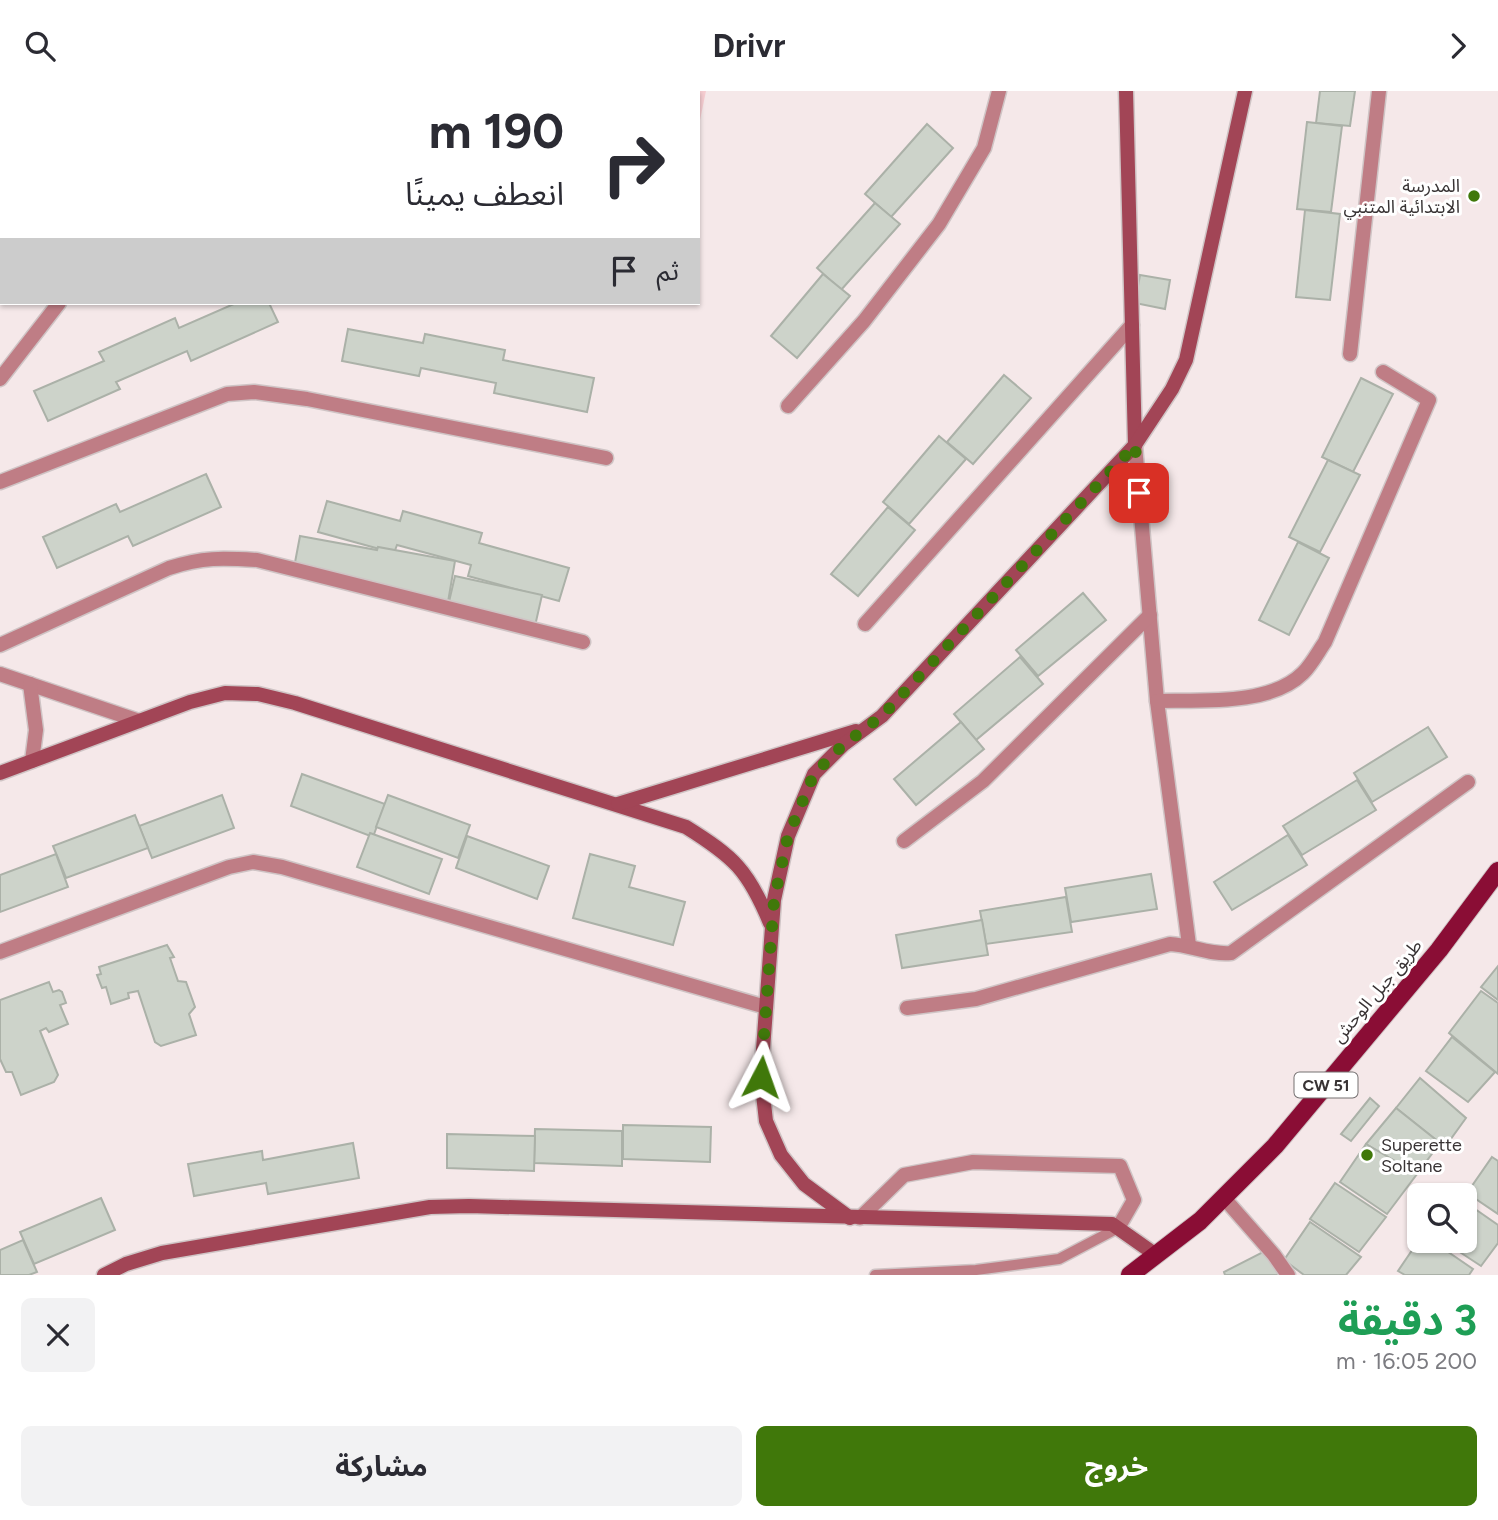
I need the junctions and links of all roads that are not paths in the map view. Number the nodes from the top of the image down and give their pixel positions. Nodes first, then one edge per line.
1 (999, 91) edge
2 (1126, 91) edge
3 (1245, 91) edge
4 (1379, 91) edge
5 (57, 305) edge
6 (1132, 325) junction
7 (1350, 354) dead end
8 (1383, 372) dead end
9 (0, 379) edge
10 (788, 406) dead end
11 (1135, 445) junction
12 (606, 459) dead end
13 (0, 482) edge
14 (1150, 615) junction
15 (865, 624) dead end
16 (583, 642) dead end
17 (0, 645) edge
18 (0, 674) edge
19 (30, 684) junction
20 (1157, 701) junction
21 (139, 721) junction
22 (867, 727) junction
23 (32, 761) junction
24 (0, 773) edge
25 (1468, 782) dead end
26 (617, 805) junction
27 (904, 841) dead end
28 (1498, 871) edge
29 (772, 928) junction
30 (1189, 945) junction
31 (0, 952) edge
32 (766, 1007) junction
33 (907, 1008) dead end
34 (1224, 1198) junction
35 (855, 1218) junction
36 (1118, 1229) junction
37 (1156, 1255) junction
38 (104, 1275) edge
39 (875, 1275) edge
40 (1130, 1275) edge
41 (1288, 1275) edge

1 - 10 street
2 - 6 main road
3 - 11 main road
4 - 7 street
5 - 9 street
6 - 11 main road
6 - 15 street
8 - 20 street
11 - 14 street
11 - 22 main road
12 - 13 street
14 - 20 street
14 - 27 street
16 - 17 street
18 - 19 street
19 - 21 street
19 - 23 street
20 - 30 street
21 - 23 main road
21 - 26 main road
22 - 26 main road
22 - 29 main road
23 - 24 main road
25 - 30 street
26 - 29 main road
28 - 34 main road, طريق جبل الوحش / CW 51
29 - 32 main road
30 - 33 street
31 - 32 street
32 - 35 main road
34 - 37 main road, طريق جبل الوحش / CW 51
34 - 41 street
35 - 36 main road
35 - 36 street
35 - 38 main road
36 - 37 main road
36 - 39 lane
37 - 40 main road, طريق جبل الوحش / CW 51

